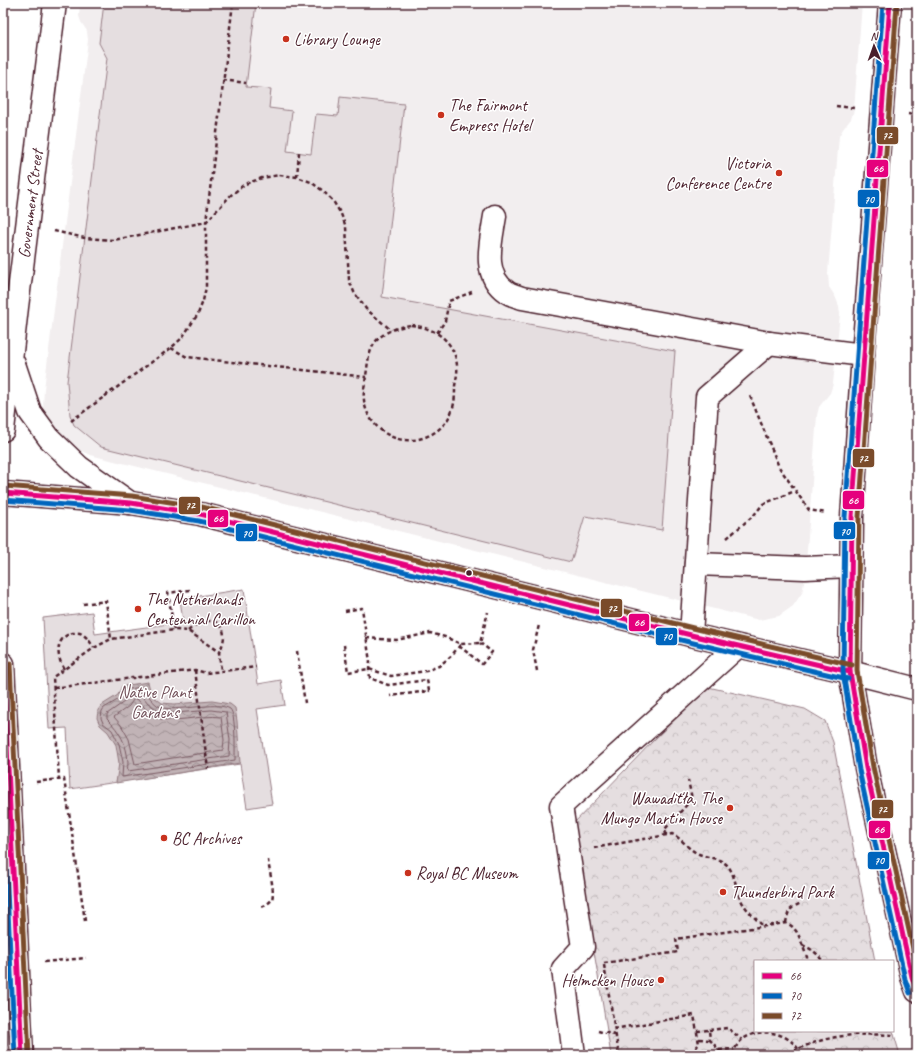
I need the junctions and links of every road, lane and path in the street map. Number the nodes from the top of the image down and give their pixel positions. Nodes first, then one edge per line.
1 (55, 3) edge
2 (233, 3) edge
3 (890, 3) edge
4 (223, 80) junction
5 (246, 83) dead end
6 (299, 152) dead end
7 (297, 177) junction
8 (494, 216) dead end
9 (206, 222) junction
10 (27, 224) junction
11 (496, 283) junction
12 (390, 330) junction
13 (437, 333) junction
14 (769, 344) junction
15 (171, 348) junction
16 (863, 355) junction
17 (7, 361) edge
18 (739, 370) junction
19 (366, 377) junction
20 (3, 430) edge
21 (49, 438) junction
22 (796, 491) junction
23 (3, 493) edge
24 (131, 504) junction
25 (809, 510) dead end
26 (754, 515) dead end
27 (696, 564) junction
28 (851, 566) junction
29 (190, 590) dead end
30 (83, 604) dead end
31 (345, 611) dead end
32 (174, 630) junction
33 (188, 631) junction
34 (483, 633) dead end
35 (691, 636) junction
36 (366, 638) junction
37 (111, 639) junction
38 (480, 643) junction
39 (344, 644) dead end
40 (460, 645) junction
41 (737, 647) junction
42 (94, 648) junction
43 (533, 650) dead end
44 (297, 651) dead end
45 (219, 652) junction
46 (3, 664) edge
47 (256, 667) dead end
48 (64, 669) junction
49 (369, 669) junction
50 (195, 670) junction
51 (221, 671) junction
52 (537, 672) dead end
53 (850, 672) junction
54 (54, 688) junction
55 (917, 689) edge
56 (390, 696) dead end
57 (305, 702) dead end
58 (208, 769) dead end
59 (688, 780) dead end
60 (666, 835) junction
61 (593, 848) dead end
62 (268, 860) dead end
63 (801, 902) dead end
64 (262, 907) dead end
65 (85, 921) dead end
66 (786, 923) junction
67 (763, 926) junction
68 (802, 944) junction
69 (86, 958) dead end
70 (807, 960) edge
71 (822, 960) edge
72 (63, 961) dead end
73 (604, 964) dead end
74 (11, 981) edge
75 (917, 991) edge
76 (596, 1025) dead end
77 (709, 1030) junction
78 (697, 1031) junction
79 (772, 1032) edge
80 (869, 1032) edge
81 (615, 1034) junction
82 (866, 1034) junction
83 (893, 1035) dead end
84 (698, 1039) junction
85 (710, 1040) junction
86 (742, 1040) junction
87 (798, 1048) junction
88 (734, 1049) junction
89 (719, 1050) junction
90 (22, 1055) edge
91 (574, 1055) edge
92 (619, 1055) edge
93 (690, 1055) edge
94 (720, 1055) edge
95 (733, 1055) edge
96 (787, 1055) edge

1 - 10 main road, Government Street
2 - 4 path
3 - 16 main road
4 - 5 path
4 - 9 path
6 - 7 path
7 - 9 path
7 - 12 path
8 - 11 main road
9 - 10 path
9 - 15 path
10 - 17 main road, Government Street
11 - 13 path
11 - 14 main road
12 - 13 path
12 - 19 path
13 - 19 path
14 - 16 main road
14 - 18 main road
15 - 19 path
15 - 21 path
16 - 28 main road
17 - 20 main road, Government Street
17 - 21 main road
18 - 22 path
18 - 27 main road
21 - 24 main road
22 - 25 path
22 - 26 path
23 - 24 main road
24 - 35 main road
27 - 28 main road
27 - 35 main road
28 - 53 main road
29 - 32 path
30 - 37 path
31 - 36 path
32 - 33 path
32 - 37 path
33 - 45 path
33 - 45 path
34 - 38 path
35 - 41 main road
36 - 40 path
36 - 49 path
37 - 42 path
38 - 40 path
38 - 40 path
39 - 49 path
40 - 49 path
41 - 53 main road
41 - 91 main road
42 - 48 path
42 - 48 path
43 - 52 path
44 - 57 path
45 - 51 path
46 - 74 main road
47 - 51 path
48 - 54 path
49 - 56 path
50 - 51 path
50 - 54 path
50 - 58 path
53 - 55 main road
53 - 75 main road
54 - 65 path
59 - 60 path
60 - 61 path
60 - 67 path
62 - 64 path
63 - 66 path
66 - 67 path
66 - 68 path
67 - 73 path
68 - 70 path
68 - 71 path
69 - 72 path
74 - 90 main road
76 - 81 path
77 - 78 path
77 - 85 path
77 - 86 path
78 - 81 path
78 - 84 path
79 - 86 path
79 - 87 path
80 - 82 path
81 - 92 path
82 - 83 path
82 - 87 path
84 - 85 path
84 - 93 path
85 - 89 path
86 - 88 path
87 - 96 path
88 - 89 path
88 - 95 path
89 - 94 path

